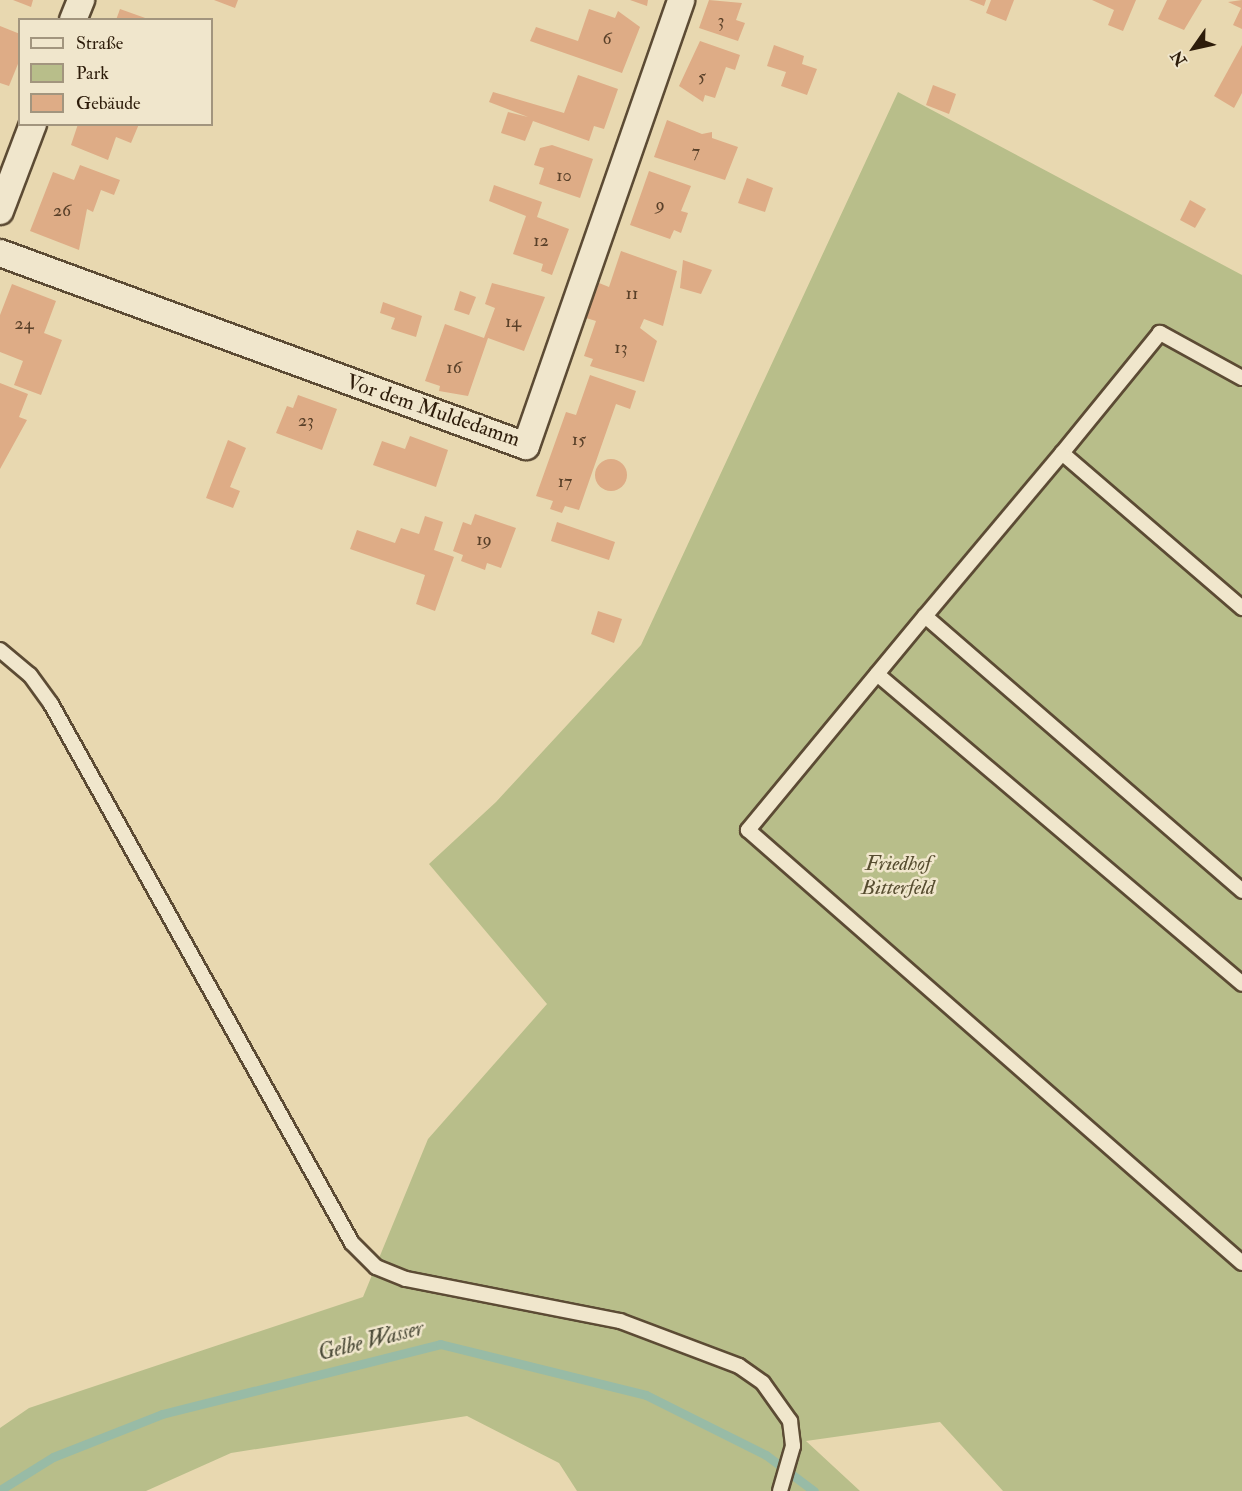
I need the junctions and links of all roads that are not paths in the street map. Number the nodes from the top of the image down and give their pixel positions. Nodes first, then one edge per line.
1 (81, 0) edge
2 (681, 0) edge
3 (74, 18) edge
4 (32, 126) edge
5 (0, 211) edge
6 (0, 253) edge
7 (1242, 378) edge
8 (1062, 453) junction
9 (1242, 608) edge
10 (925, 616) junction
11 (0, 650) edge
12 (877, 674) junction
13 (1242, 891) edge
14 (1242, 984) edge
15 (1242, 1263) edge
16 (781, 1487) edge

1 - 3 street
2 - 6 street, Vor dem Muldedamm
4 - 5 street
7 - 8 lane
8 - 9 lane
8 - 10 lane
10 - 12 lane
10 - 13 lane
11 - 16 lane
12 - 14 lane
12 - 15 lane

